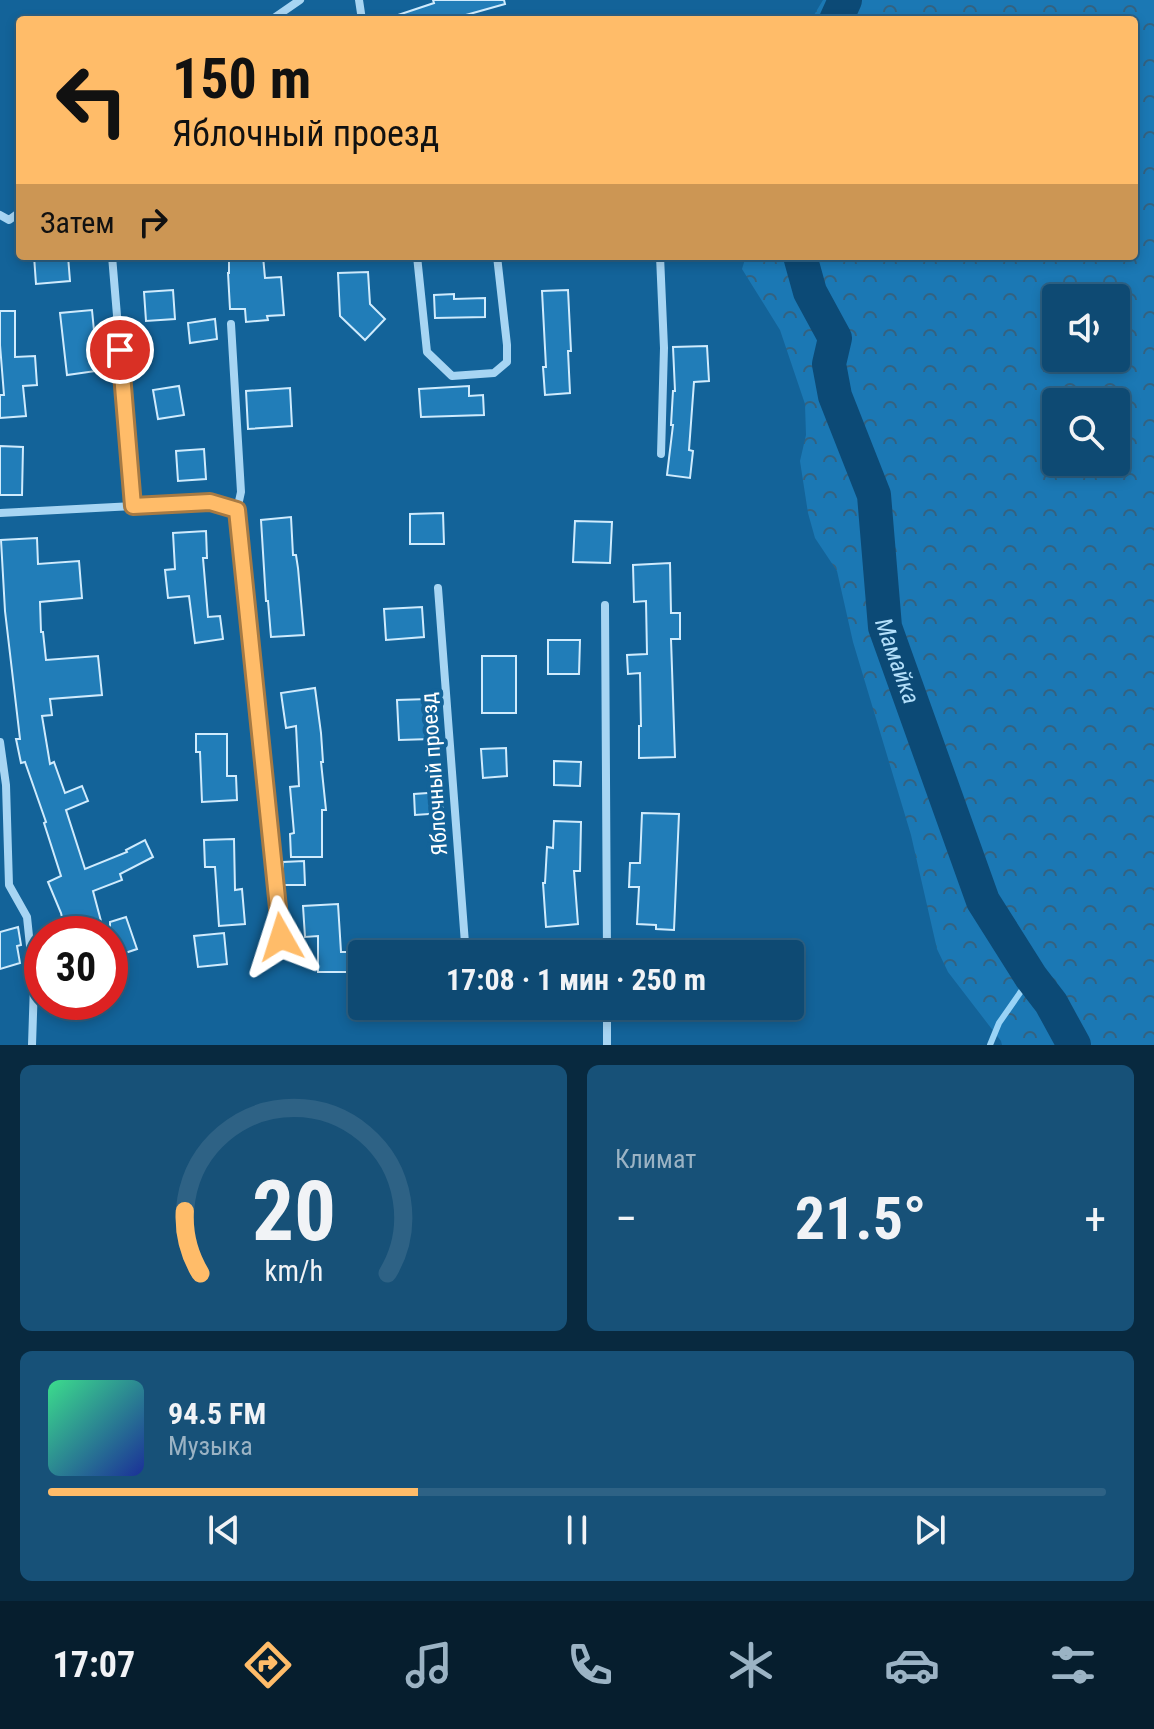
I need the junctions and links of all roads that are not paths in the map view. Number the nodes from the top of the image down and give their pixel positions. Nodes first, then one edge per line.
1 (300, 0) edge
2 (277, 16) edge
3 (112, 260) edge
4 (417, 260) edge
5 (497, 260) edge
6 (660, 260) edge
7 (231, 324) dead end
8 (661, 454) dead end
9 (133, 506) junction
10 (237, 510) junction
11 (0, 513) edge
12 (438, 588) dead end
13 (605, 605) dead end
14 (0, 742) edge
15 (4, 883) edge
16 (281, 937) dead end
17 (465, 940) edge
18 (607, 940) edge
19 (607, 1020) edge
20 (32, 1045) edge
21 (607, 1045) edge

1 - 2 street
3 - 9 street
4 - 5 street
6 - 8 street
7 - 10 street
9 - 10 street
9 - 11 street
10 - 16 street
12 - 17 street, Яблочный проезд
13 - 18 street
14 - 15 street
15 - 20 street
19 - 21 street

